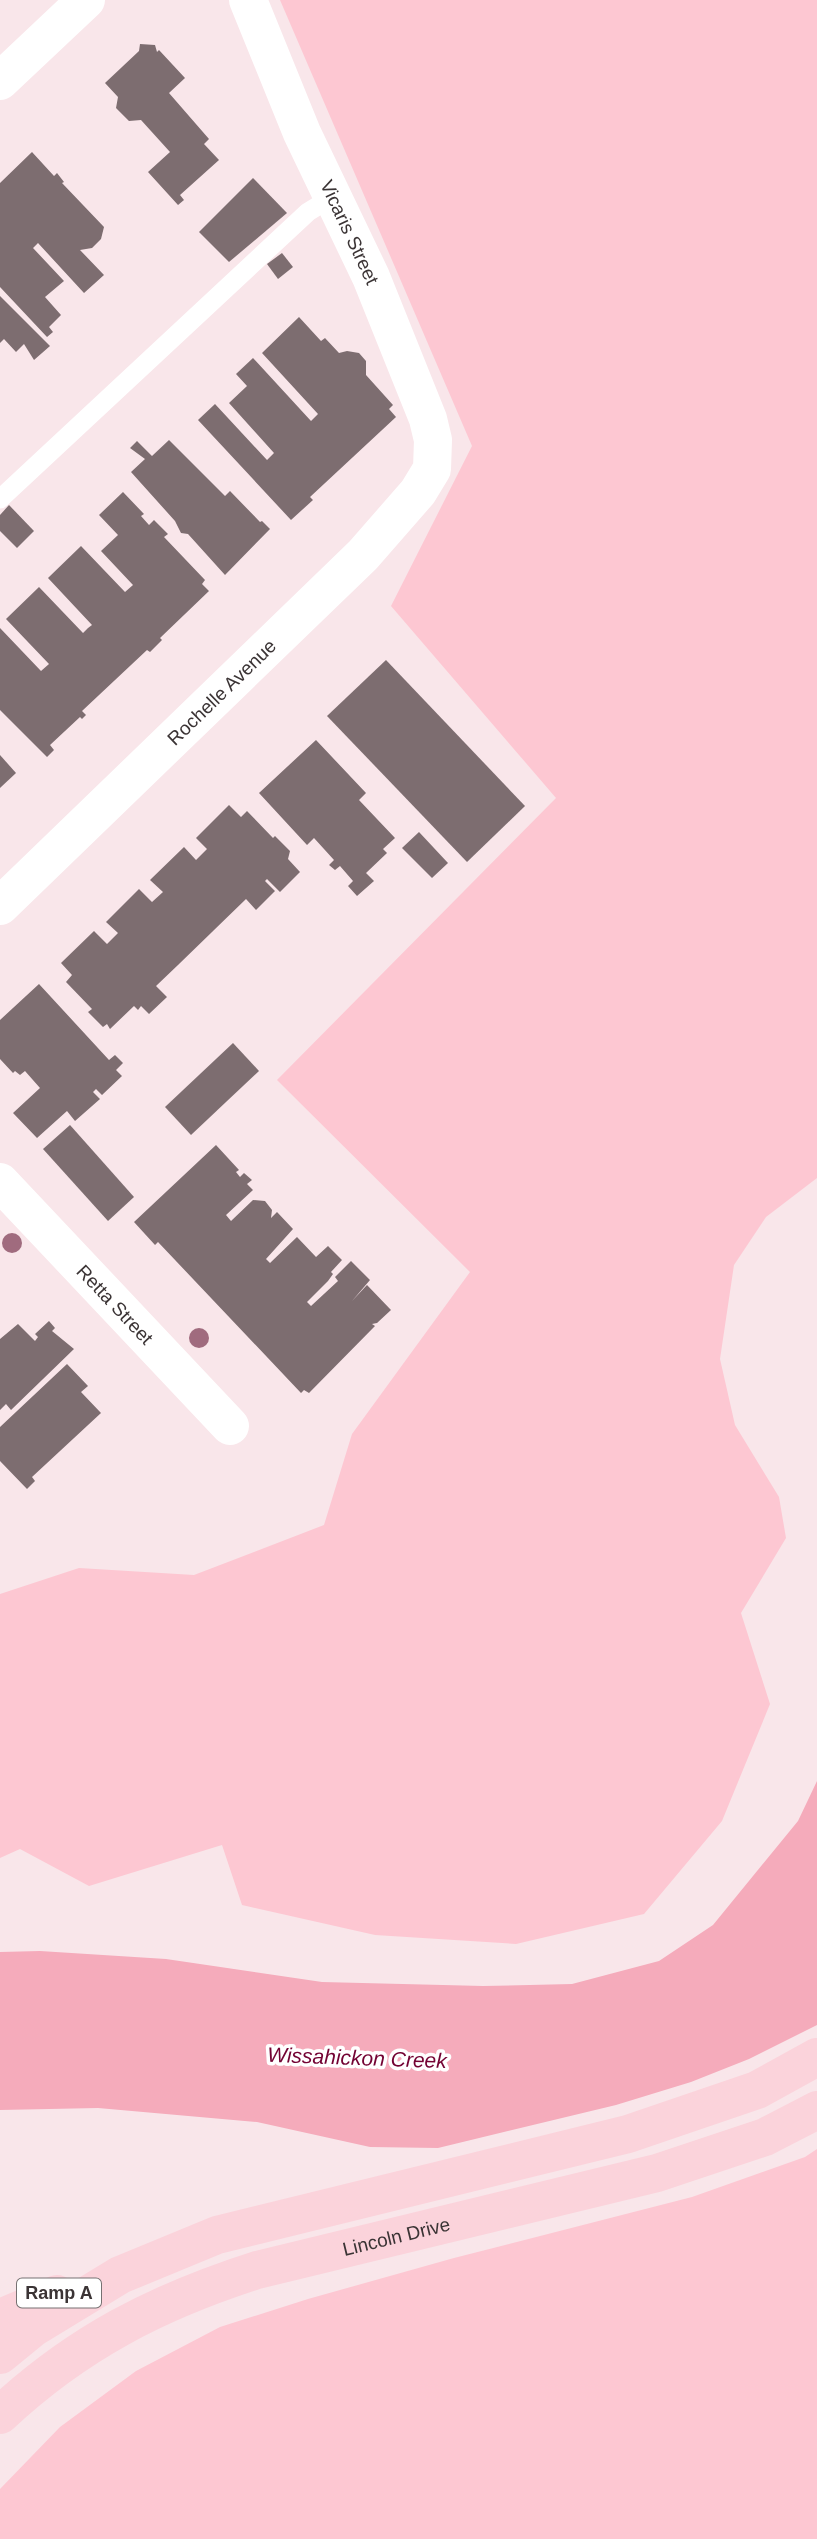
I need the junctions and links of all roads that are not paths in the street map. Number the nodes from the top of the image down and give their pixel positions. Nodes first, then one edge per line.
1 (86, 0) edge
2 (248, 0) edge
3 (0, 81) edge
4 (334, 196) junction
5 (432, 469) joint
6 (0, 499) edge
7 (0, 906) edge
8 (0, 1182) edge
9 (230, 1426) dead end
10 (817, 2057) edge
11 (817, 2110) edge
12 (120, 2275) junction
13 (0, 2318) edge
14 (0, 2355) edge
15 (0, 2416) edge

1 - 3 street
2 - 4 street, Vicaris Street
4 - 5 street, Vicaris Street
4 - 6 lane
5 - 7 street, Rochelle Avenue
8 - 9 street, Retta Street
10 - 12 main road
11 - 15 main road, Lincoln Drive
12 - 13 main road, Ramp A
12 - 14 main road

